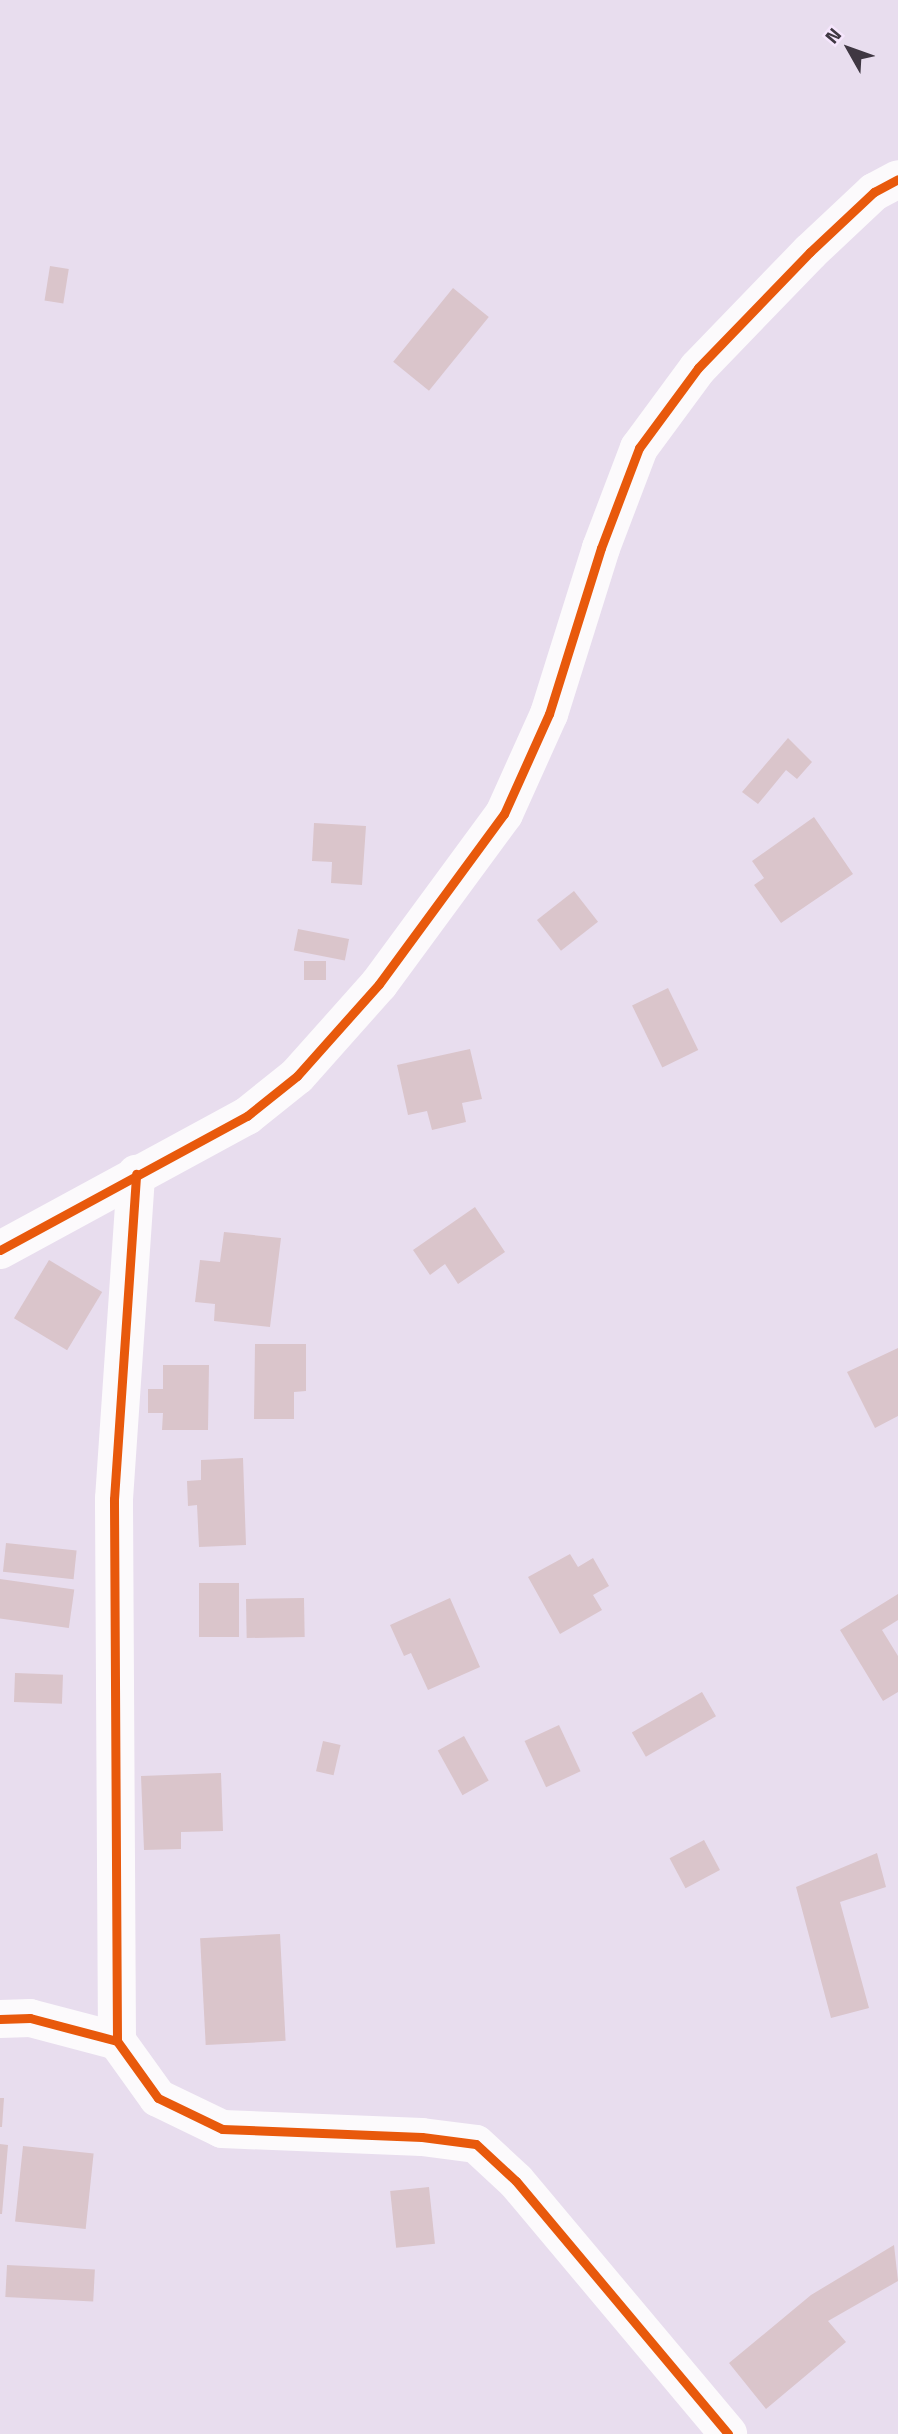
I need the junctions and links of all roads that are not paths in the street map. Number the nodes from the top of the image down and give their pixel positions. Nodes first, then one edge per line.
1 (898, 179) edge
2 (136, 1174) junction
3 (0, 1251) edge
4 (0, 2019) edge
5 (117, 2040) junction
6 (728, 2434) edge

1 - 2 street
2 - 3 street
2 - 5 street
4 - 5 street
5 - 6 street

